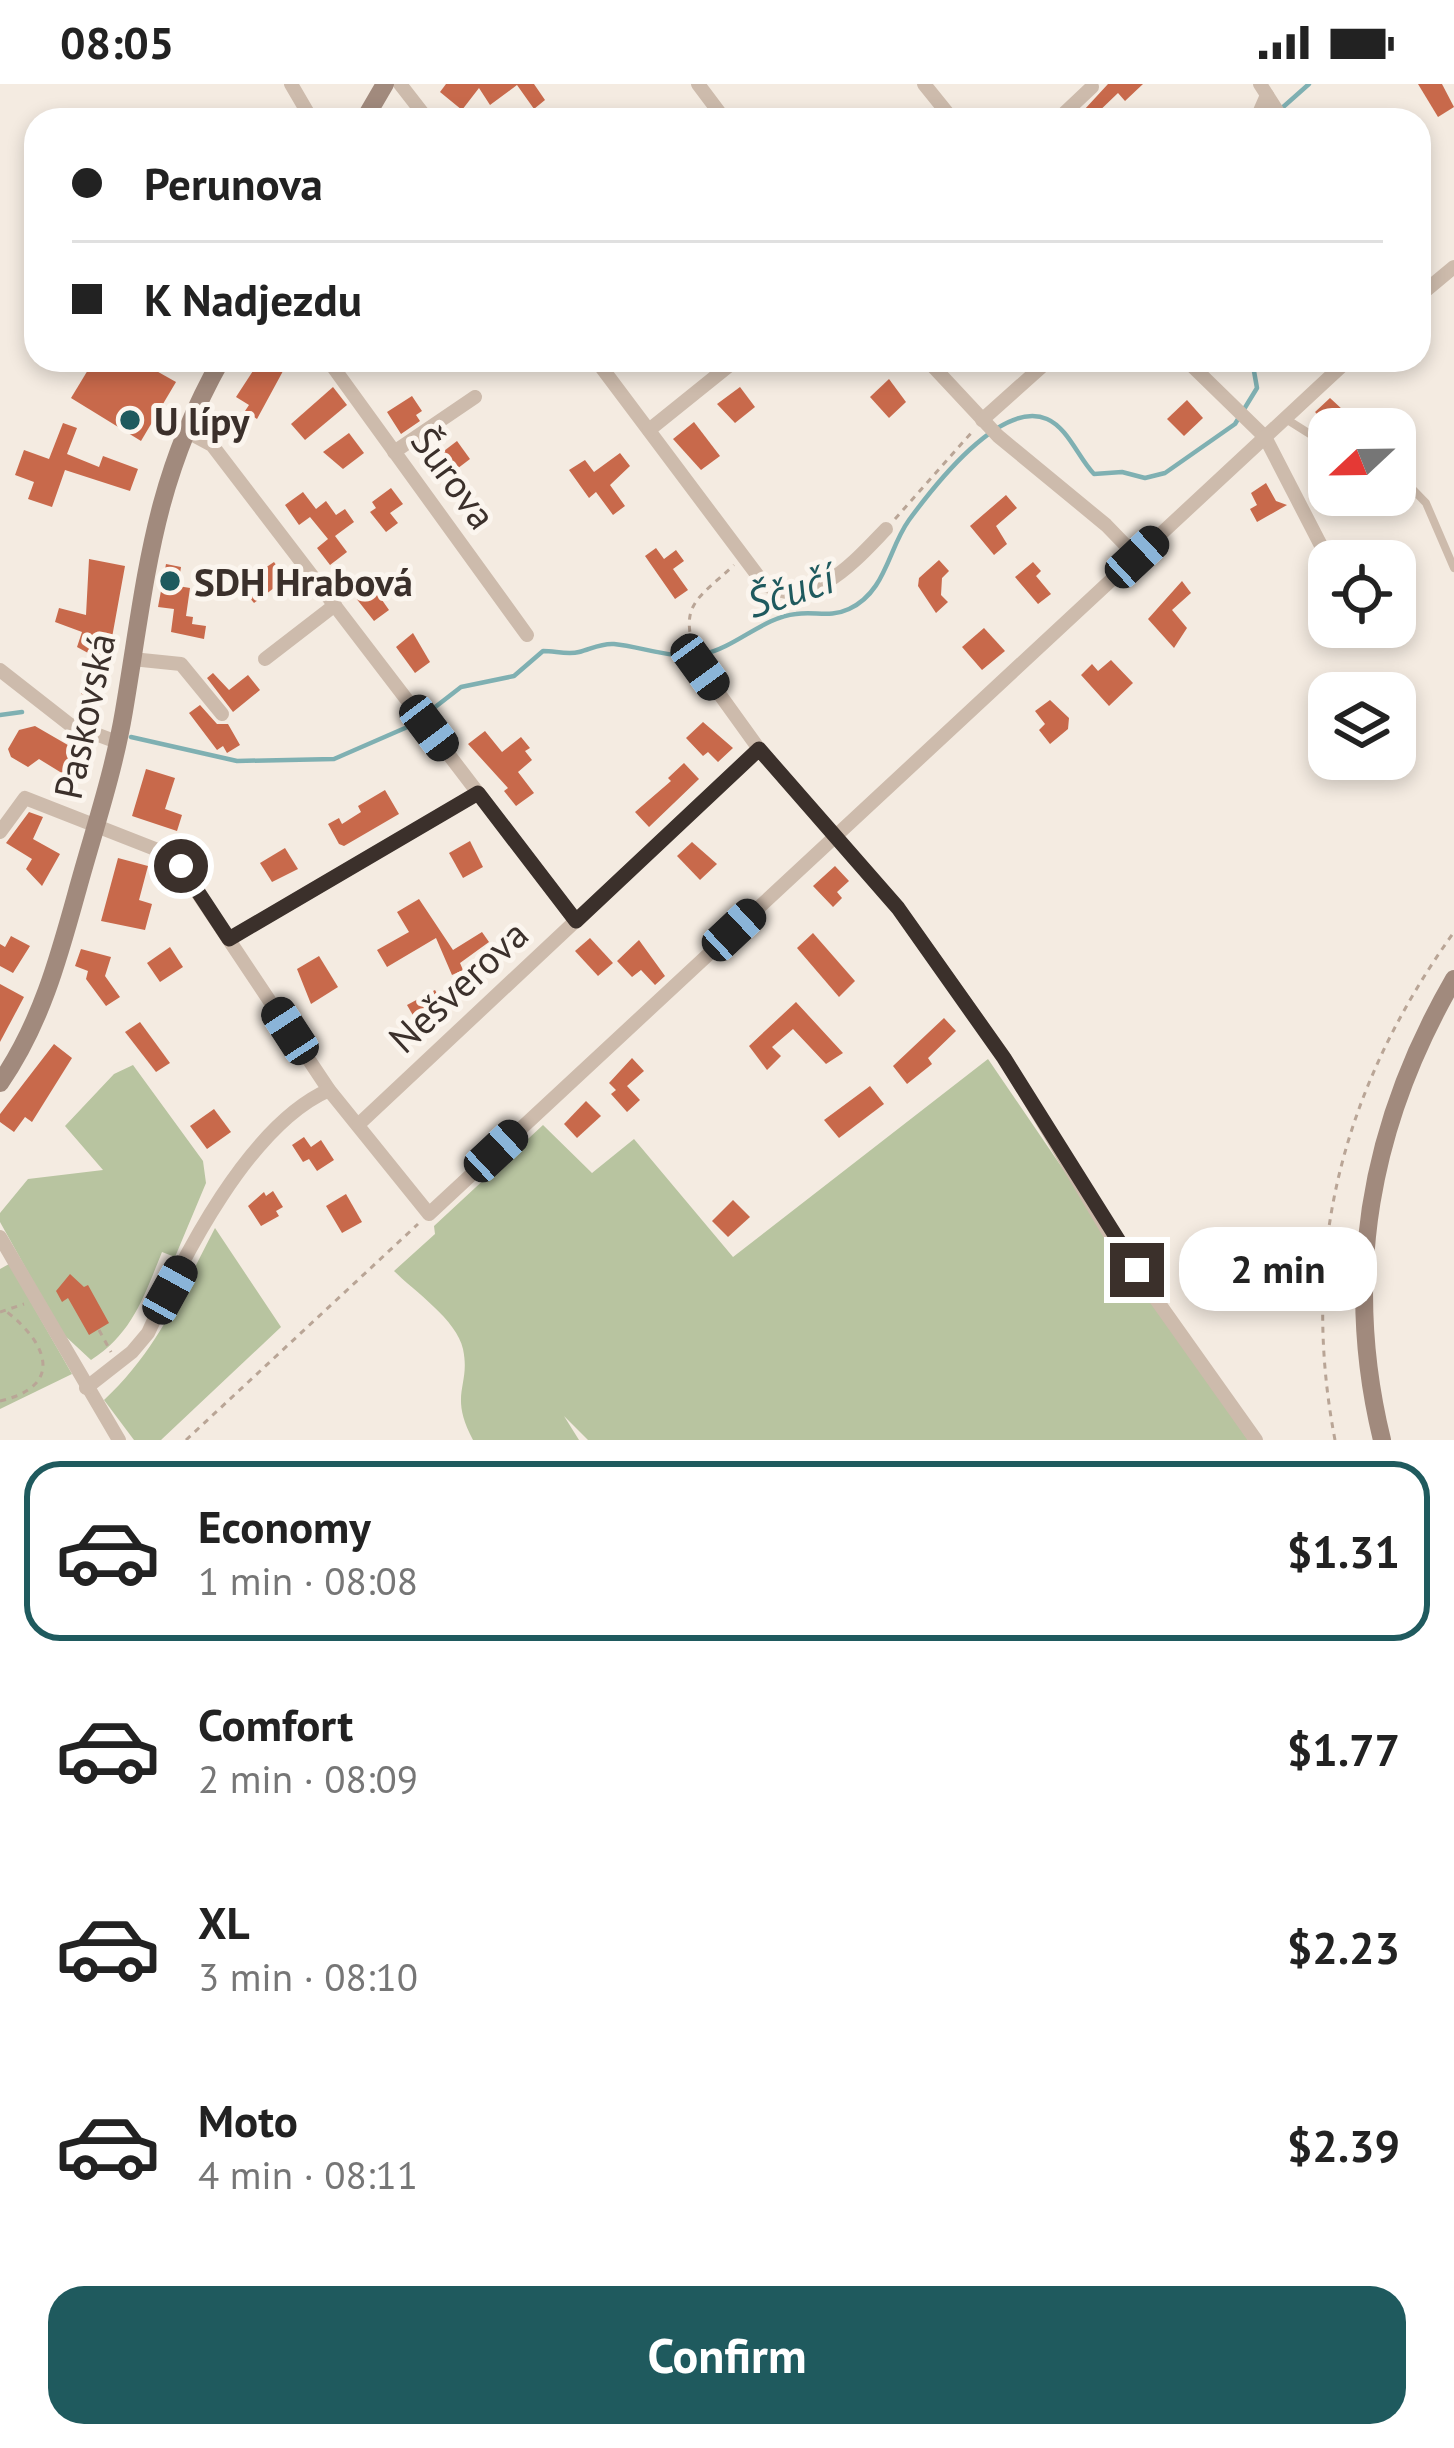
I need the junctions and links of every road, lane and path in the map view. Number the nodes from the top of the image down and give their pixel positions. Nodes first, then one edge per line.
1 (400, 84) edge
2 (924, 84) edge
3 (1092, 87) edge
4 (419, 108) edge
5 (943, 108) edge
6 (1070, 108) edge
7 (215, 372) edge
8 (337, 372) edge
9 (605, 372) edge
10 (721, 372) edge
11 (938, 372) edge
12 (1036, 372) edge
13 (1198, 372) edge
14 (1335, 372) edge
15 (475, 397) dead end
16 (1285, 418) junction
17 (983, 421) junction
18 (184, 430) junction
19 (649, 430) junction
20 (1308, 433) edge
21 (1265, 437) junction
22 (394, 452) junction
23 (1416, 493) edge
24 (886, 529) joint
25 (1318, 540) edge
26 (744, 556) junction
27 (1137, 557) junction
28 (1454, 568) edge
29 (335, 605) junction
30 (527, 634) dead end
31 (693, 646) dead end
32 (132, 659) junction
33 (265, 659) dead end
34 (700, 667) dead end
35 (0, 670) edge
36 (222, 714) dead end
37 (118, 742) junction
38 (759, 749) junction
39 (478, 793) junction
40 (95, 828) junction
41 (0, 832) edge
42 (836, 836) junction
43 (576, 921) junction
44 (1454, 932) edge
45 (229, 939) junction
46 (1454, 979) edge
47 (4, 1070) edge
48 (328, 1090) junction
49 (359, 1124) junction
50 (428, 1214) junction
51 (0, 1237) edge
52 (36, 1299) junction
53 (3, 1312) edge
54 (98, 1330) dead end
55 (118, 1364) junction
56 (86, 1388) junction
57 (0, 1401) edge
58 (119, 1440) edge
59 (186, 1440) edge
60 (1256, 1440) edge
61 (1335, 1440) edge
62 (1382, 1440) edge

1 - 4 street
2 - 5 street
3 - 6 street
7 - 18 main road, Paskovská
8 - 22 street, Šurova
9 - 19 street
10 - 19 street
11 - 17 street
12 - 17 street
13 - 21 street
14 - 16 street
15 - 22 street
16 - 20 lane
16 - 21 street
17 - 24 path
17 - 27 street
18 - 29 street
18 - 32 main road, Paskovská
19 - 26 street
21 - 25 street
21 - 27 street
22 - 30 street, Šurova
23 - 28 lane
24 - 26 street
26 - 31 path
27 - 42 street
29 - 33 street
29 - 39 street
32 - 36 street
32 - 37 main road, Paskovská
34 - 38 street
35 - 37 street
37 - 40 main road, Paskovská
38 - 42 street
38 - 43 street, Nešverova
39 - 43 street
39 - 45 street
40 - 41 street
40 - 45 street
40 - 47 main road, Paskovská
42 - 50 street
42 - 60 street
43 - 49 street, Nešverova
44 - 61 path
45 - 48 street
46 - 62 main road
48 - 49 street
48 - 55 street
49 - 50 street
50 - 59 path
51 - 52 street
52 - 53 path
52 - 56 street
53 - 57 path
54 - 55 path
55 - 56 street
56 - 58 street

